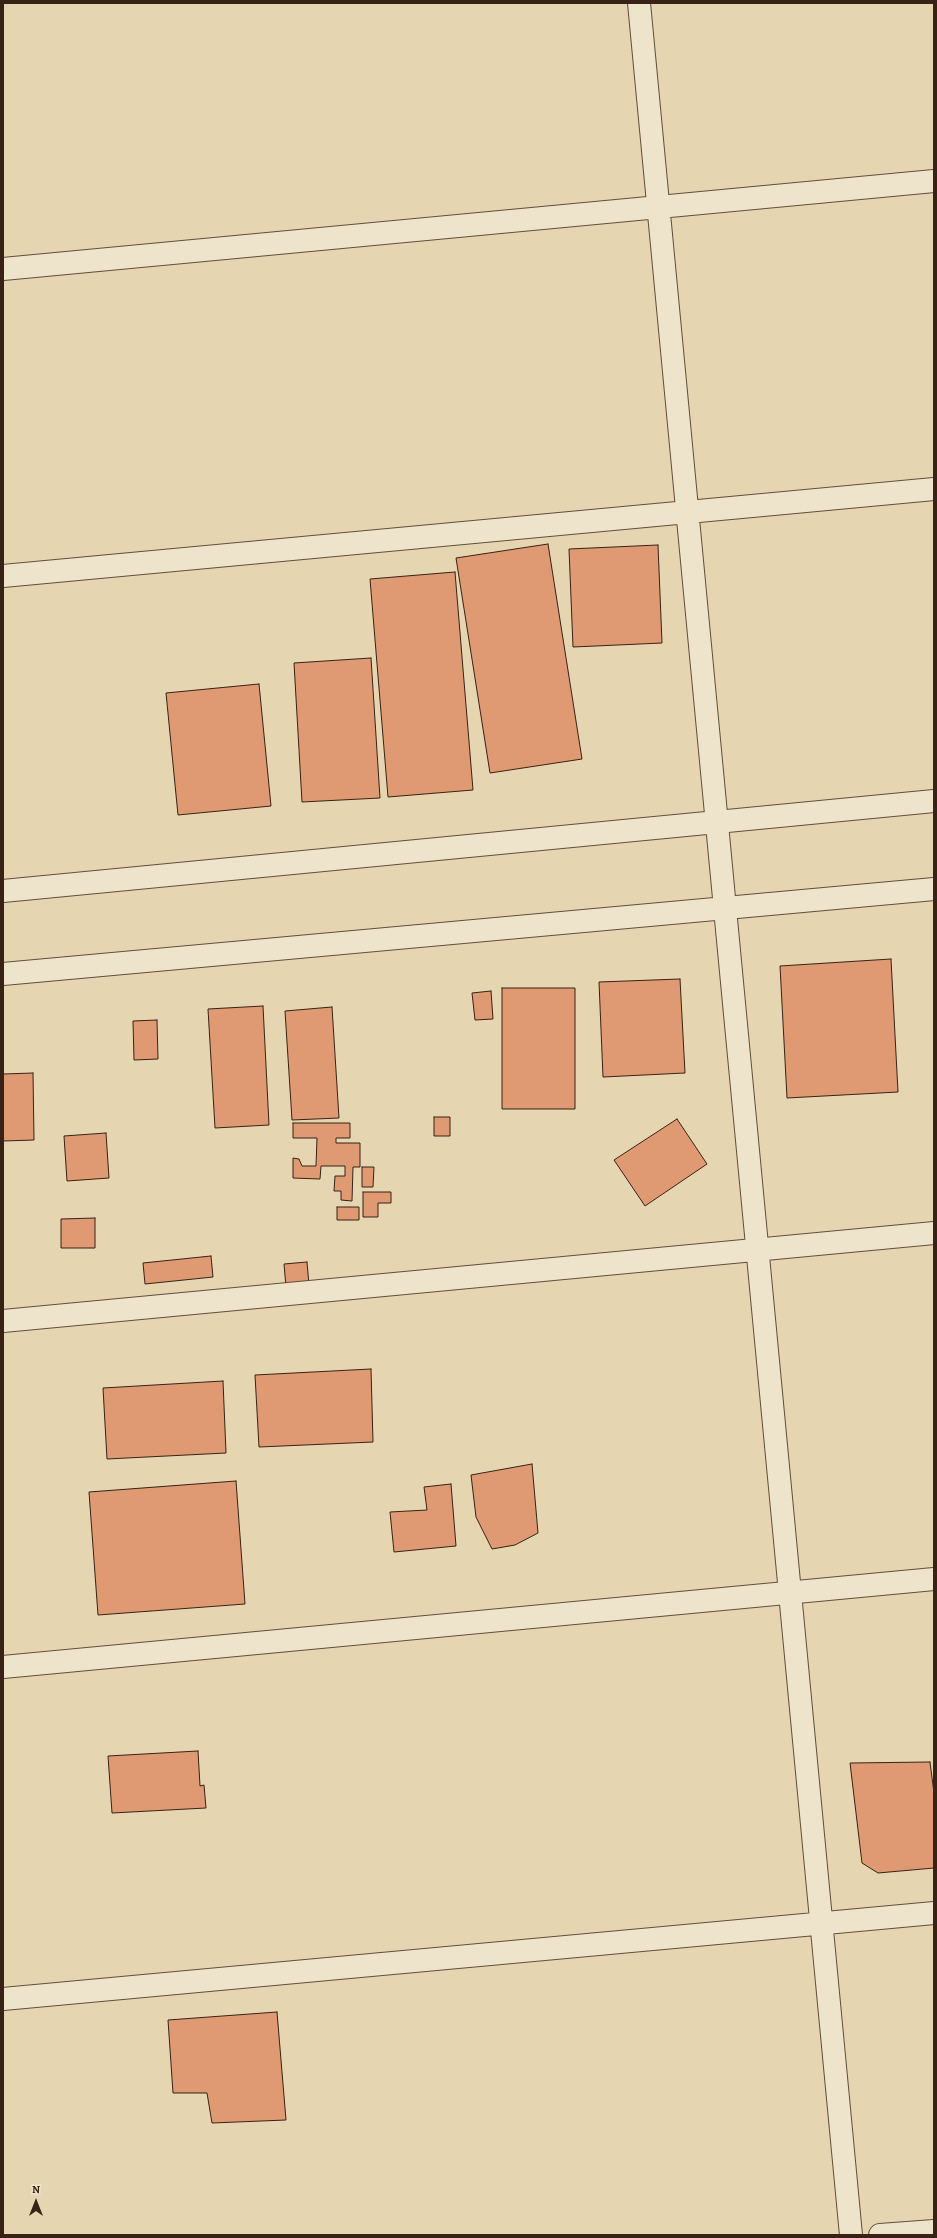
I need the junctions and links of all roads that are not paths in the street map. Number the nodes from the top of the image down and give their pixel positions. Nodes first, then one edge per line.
1 (639, 3) edge
2 (934, 181) edge
3 (659, 207) junction
4 (3, 269) edge
5 (934, 489) edge
6 (688, 512) junction
7 (3, 576) edge
8 (934, 801) edge
9 (717, 822) junction
10 (934, 889) edge
11 (3, 891) edge
12 (725, 908) junction
13 (3, 974) edge
14 (934, 1233) edge
15 (758, 1250) junction
16 (3, 1321) edge
17 (934, 1579) edge
18 (790, 1593) junction
19 (3, 1667) edge
20 (934, 1913) edge
21 (822, 1923) junction
22 (3, 1999) edge
23 (934, 2231) edge
24 (851, 2235) edge
25 (880, 2235) edge

1 - 3 street
2 - 3 street
3 - 4 street
3 - 6 street
5 - 6 street
6 - 7 street
6 - 9 street
8 - 9 street
9 - 11 street
9 - 12 street
10 - 12 street
12 - 13 street
12 - 15 street
14 - 15 street
15 - 16 street
15 - 18 street
17 - 18 street
18 - 19 street
18 - 21 street
20 - 21 street
21 - 22 street
21 - 24 street
23 - 25 street

